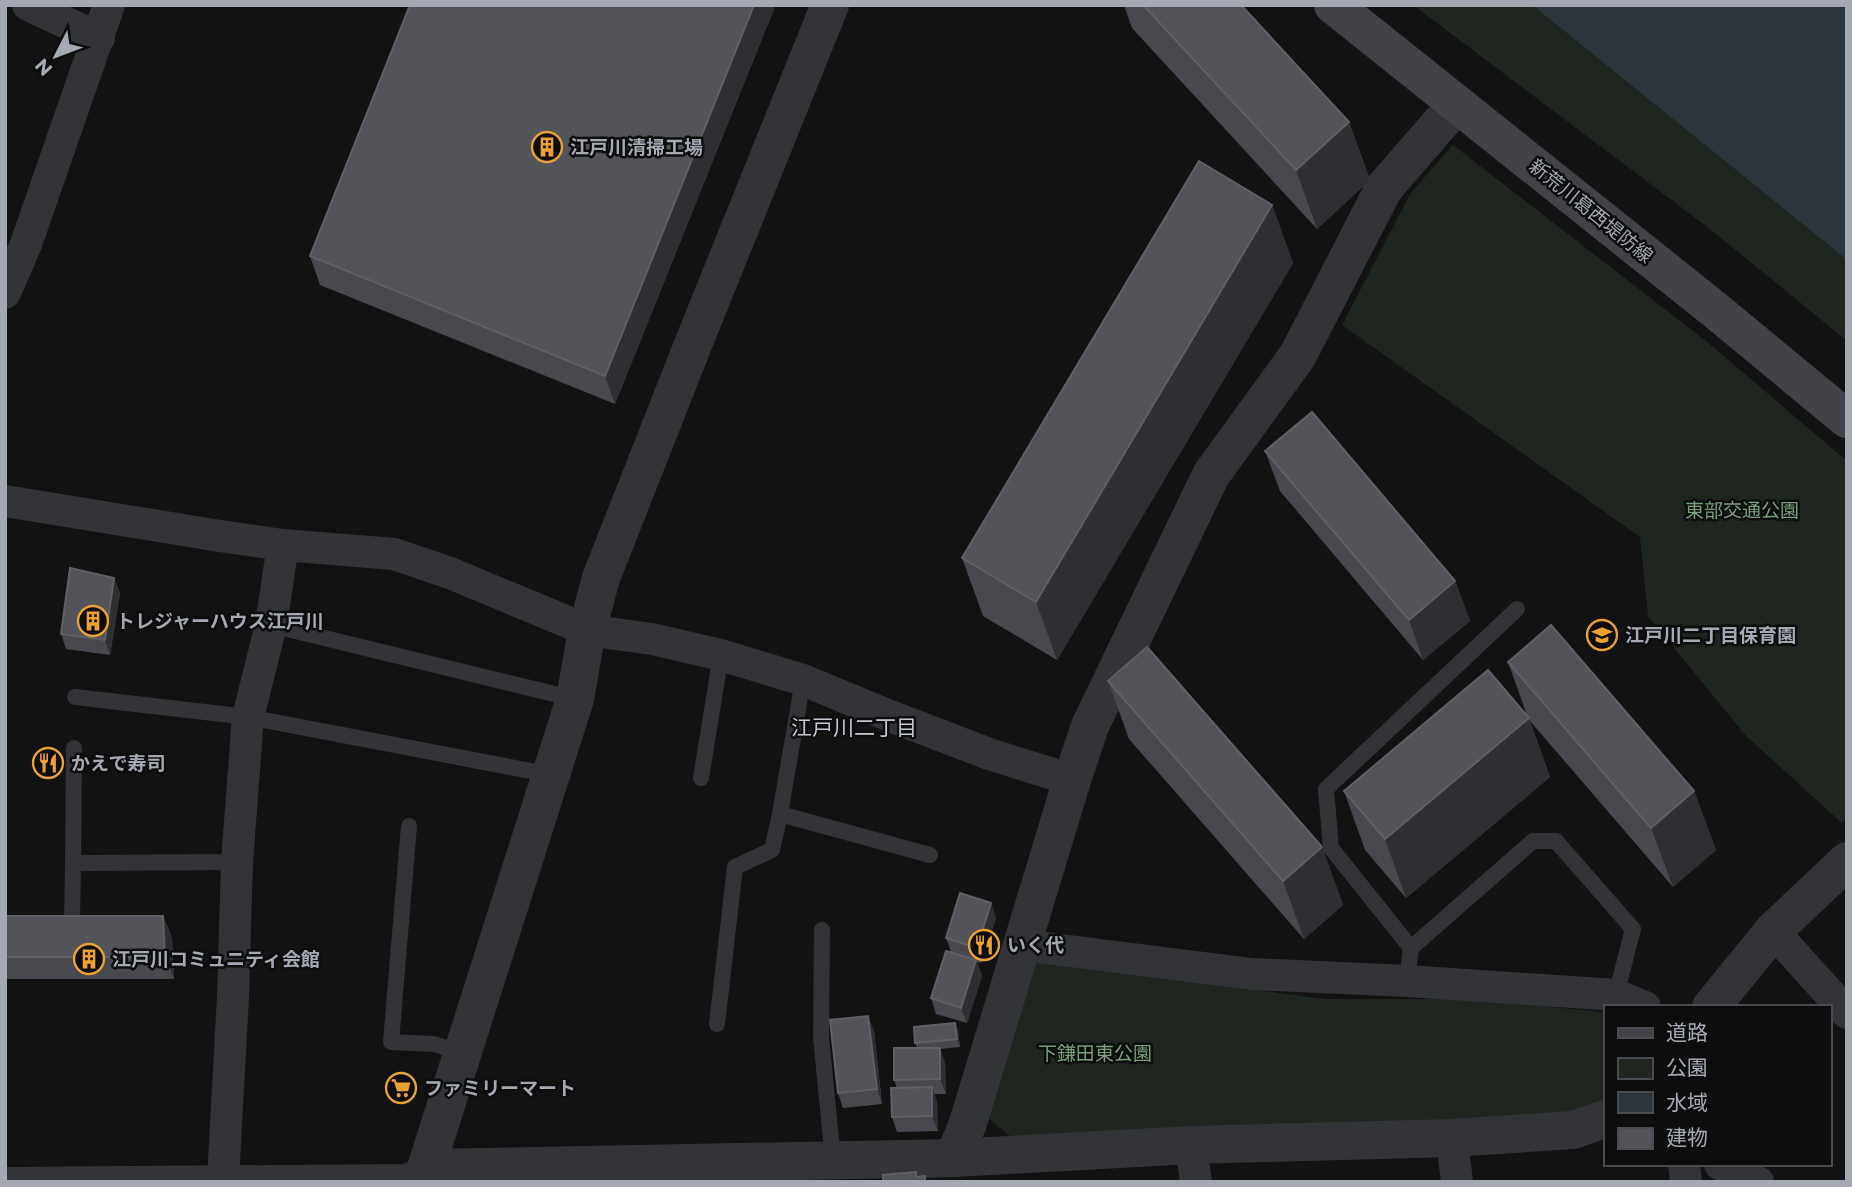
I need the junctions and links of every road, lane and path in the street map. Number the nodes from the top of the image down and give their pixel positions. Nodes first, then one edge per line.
1 (28, 5) edge
2 (109, 5) edge
3 (830, 5) edge
4 (1333, 5) edge
5 (99, 38) junction
6 (1457, 104) junction
7 (5, 292) edge
8 (1847, 419) edge
9 (5, 501) edge
10 (283, 545) junction
11 (1517, 609) dead end
12 (271, 625) junction
13 (587, 630) junction
14 (721, 656) junction
15 (803, 680) junction
16 (75, 698) dead end
17 (575, 699) junction
18 (248, 717) junction
19 (74, 748) dead end
20 (552, 775) junction
21 (701, 778) dead end
22 (1072, 780) junction
23 (780, 814) junction
24 (409, 826) dead end
25 (930, 855) dead end
26 (1847, 861) edge
27 (237, 862) junction
28 (73, 863) junction
29 (72, 921) edge
30 (822, 930) dead end
31 (1773, 931) junction
32 (1021, 945) junction
33 (1411, 948) junction
34 (1407, 981) junction
35 (1630, 1001) edge
36 (1713, 1005) edge
37 (1847, 1013) edge
38 (717, 1024) dead end
39 (461, 1053) junction
40 (1604, 1119) edge
41 (1452, 1138) junction
42 (833, 1160) junction
43 (1193, 1163) edge
44 (1724, 1166) edge
45 (946, 1170) edge
46 (426, 1175) edge
47 (5, 1179) edge
48 (223, 1179) junction
49 (1457, 1182) edge
50 (1758, 1182) edge

1 - 5 street
2 - 5 street
3 - 13 street
4 - 6 main road, 新荒川葛西堤防線
5 - 7 street
6 - 8 main road, 新荒川葛西堤防線
6 - 22 street
9 - 10 street
10 - 12 street
10 - 13 street
11 - 33 lane
12 - 17 lane
12 - 18 street
13 - 14 street
13 - 17 street
14 - 15 street
14 - 21 lane
15 - 22 street
15 - 23 lane
16 - 18 lane
17 - 20 street
18 - 20 lane
18 - 27 street
19 - 28 lane
20 - 39 street
22 - 32 street
23 - 25 lane
23 - 38 lane
24 - 39 lane
26 - 31 street
27 - 28 lane
27 - 48 street
28 - 29 lane
30 - 42 lane
31 - 36 street
31 - 37 street
32 - 34 street
32 - 45 street
33 - 34 lane
33 - 35 lane
34 - 35 street
39 - 46 street
40 - 41 street
41 - 43 street
41 - 49 street
42 - 45 street
42 - 46 street
43 - 45 street
44 - 50 street
46 - 48 street
47 - 48 street

